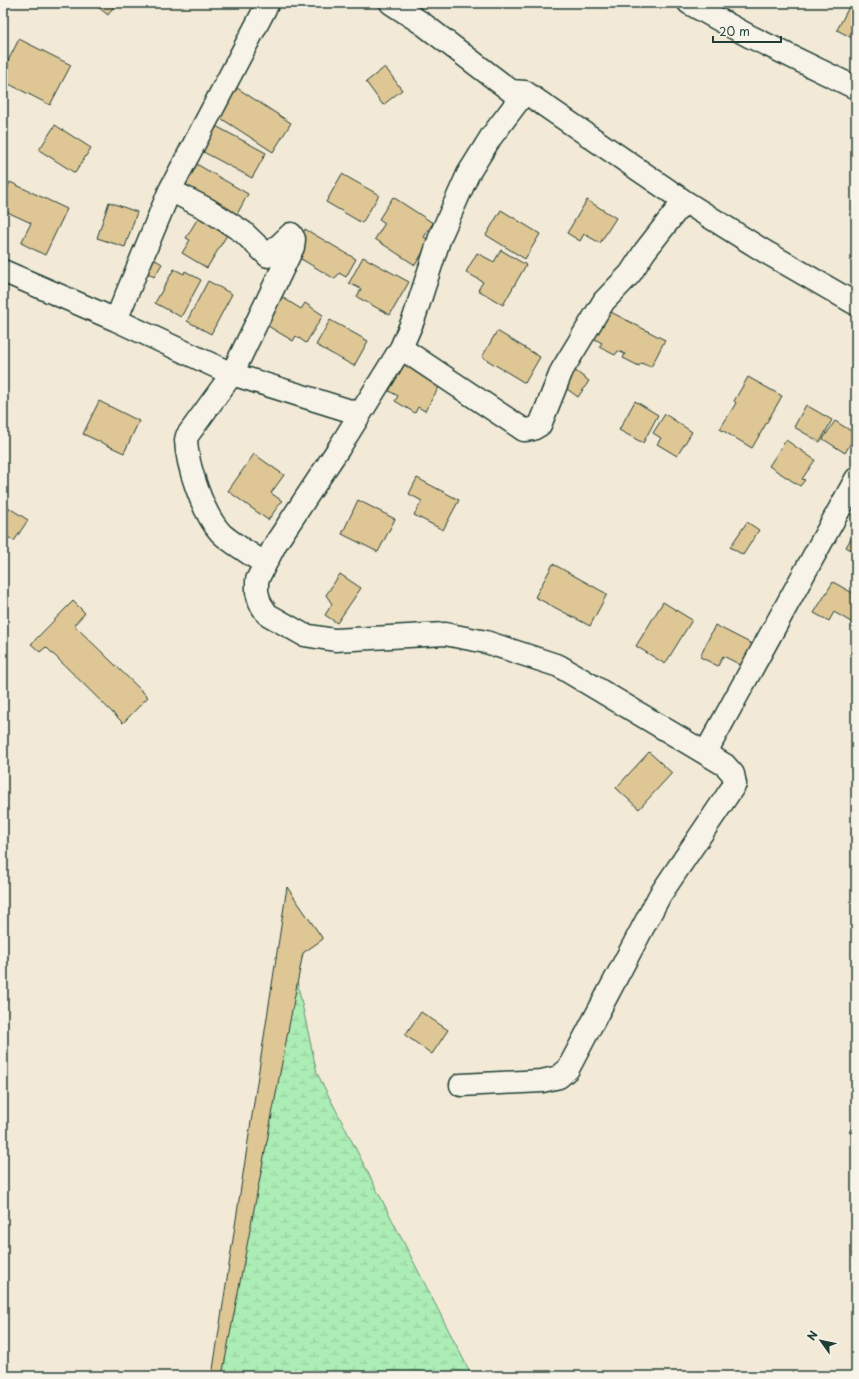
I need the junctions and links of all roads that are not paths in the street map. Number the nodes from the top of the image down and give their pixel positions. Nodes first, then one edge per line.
1 (268, 3) edge
2 (391, 3) edge
3 (689, 3) edge
4 (856, 88) edge
5 (525, 92) junction
6 (170, 190) junction
7 (684, 201) junction
8 (3, 271) edge
9 (856, 304) edge
10 (116, 320) junction
11 (401, 348) junction
12 (232, 374) junction
13 (360, 414) junction
14 (856, 479) edge
15 (265, 564) junction
16 (706, 752) junction
17 (461, 1086) dead end

1 - 6 street
2 - 5 street
3 - 4 street
5 - 7 street
5 - 11 street
6 - 10 street
6 - 12 street
7 - 9 street
7 - 11 street
8 - 10 street
10 - 12 street
11 - 13 street
12 - 13 street
12 - 15 street
13 - 15 street
14 - 16 street
15 - 16 street
16 - 17 street

